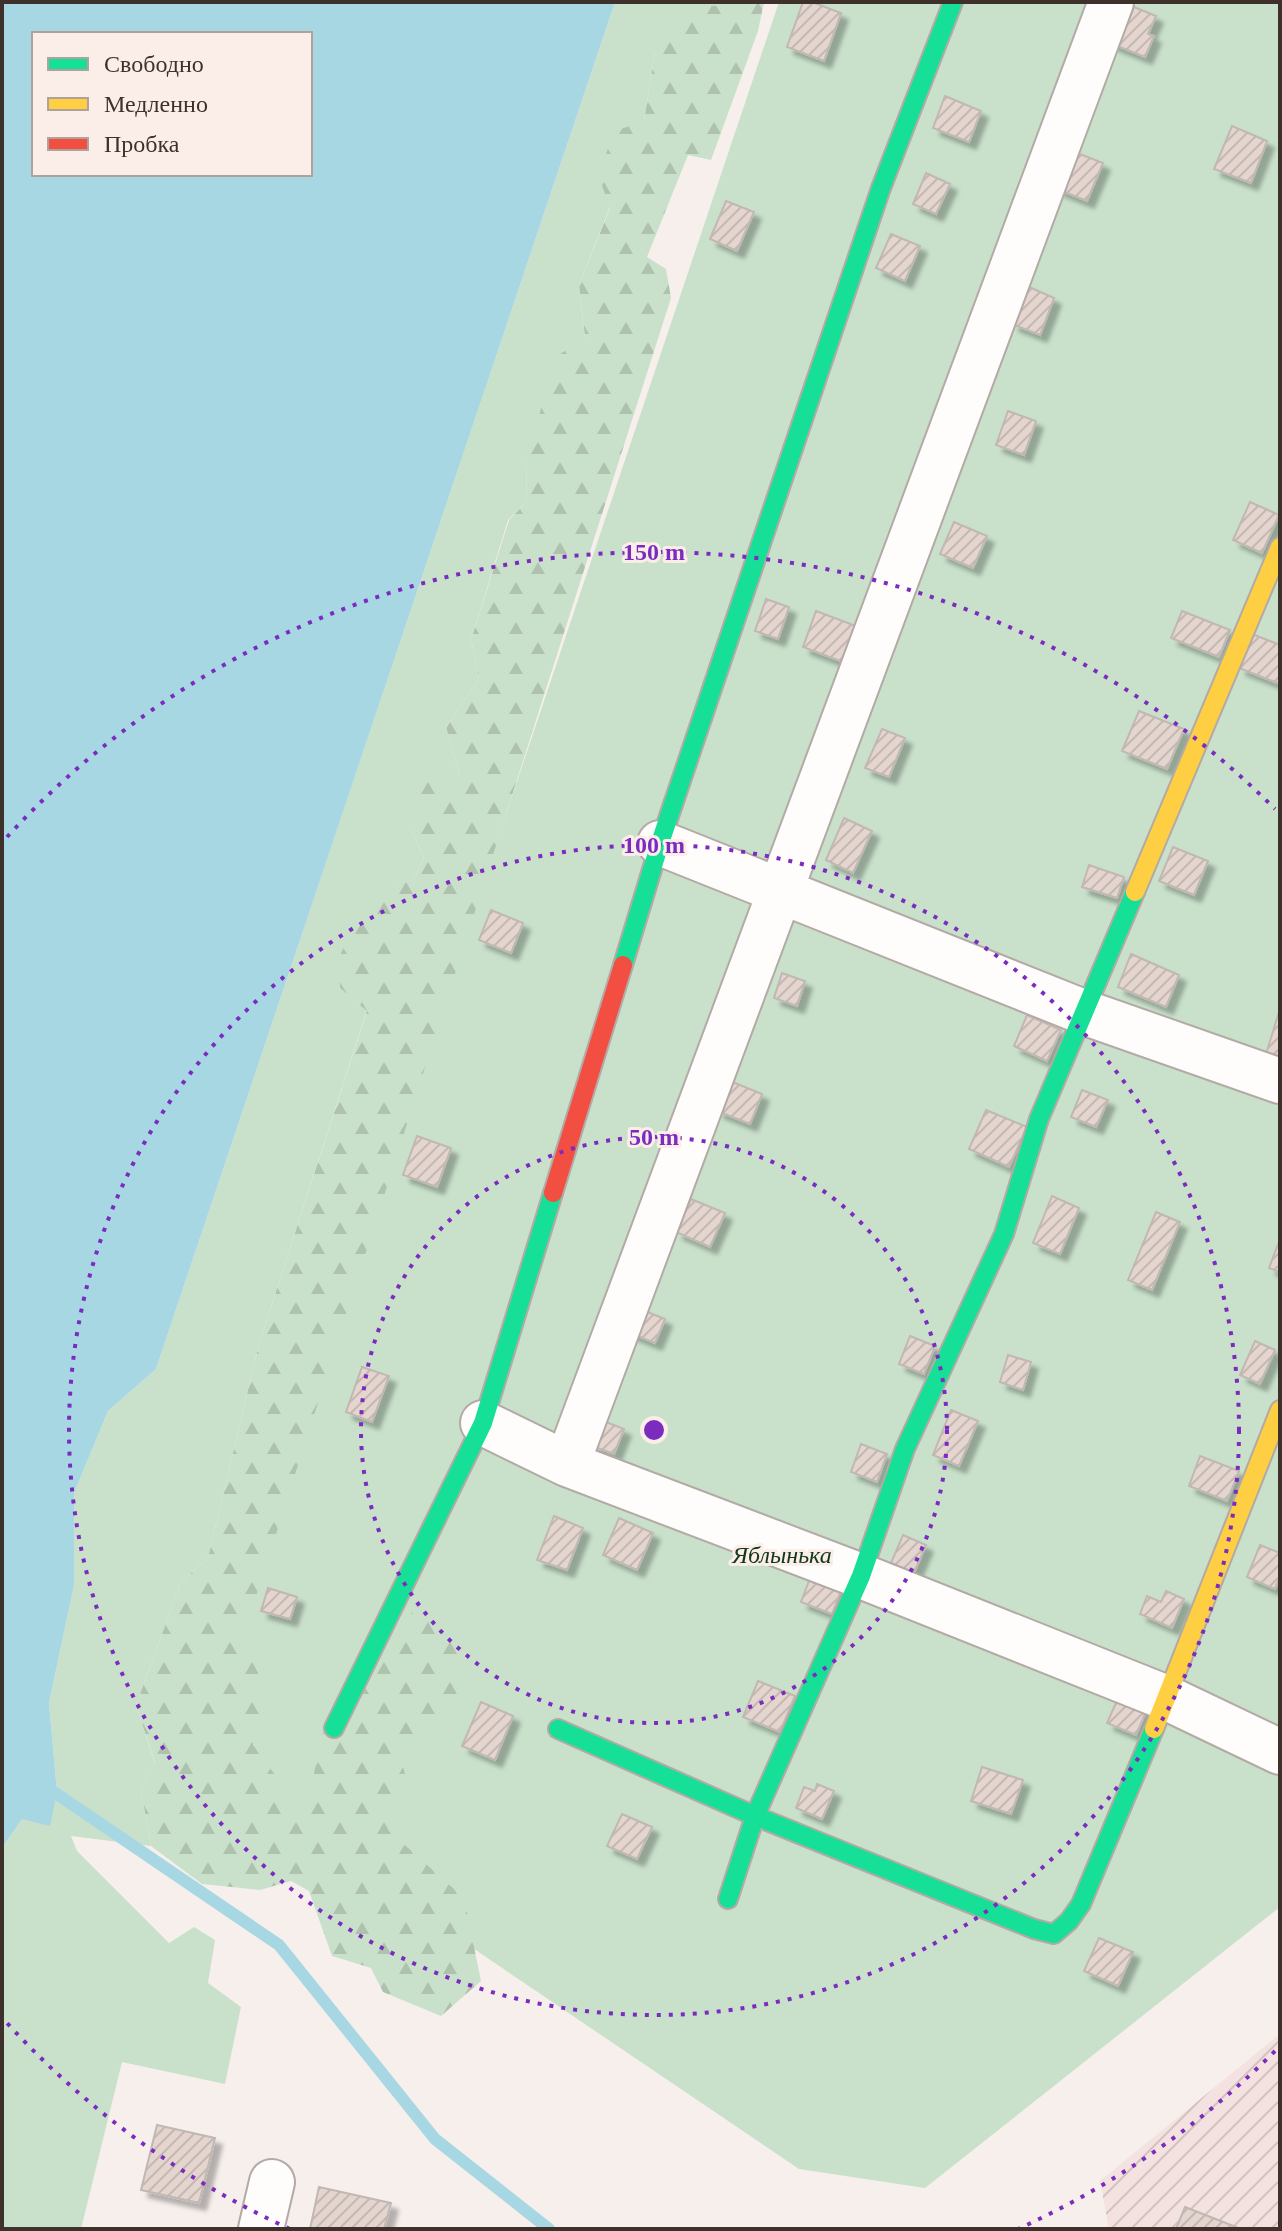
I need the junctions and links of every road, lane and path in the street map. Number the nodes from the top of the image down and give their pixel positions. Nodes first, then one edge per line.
1 (953, 2) edge
2 (1111, 2) edge
3 (1280, 547) edge
4 (660, 843) junction
5 (782, 892) junction
6 (1086, 1013) junction
7 (1280, 1081) edge
8 (1280, 1410) edge
9 (483, 1423) junction
10 (567, 1464) junction
11 (861, 1576) junction
12 (1167, 1698) junction
13 (334, 1728) dead end
14 (558, 1729) dead end
15 (1280, 1752) edge
16 (755, 1816) junction
17 (728, 1899) dead end
18 (272, 2182) dead end
19 (261, 2229) edge

1 - 4 street
2 - 5 street
3 - 6 street
4 - 5 street
4 - 9 street
5 - 6 street
5 - 10 street
6 - 7 street
6 - 11 street
8 - 12 street
9 - 10 street
9 - 13 street
10 - 11 street
11 - 12 street
11 - 16 street
12 - 15 street
12 - 16 street
14 - 16 street
16 - 17 street
18 - 19 street

